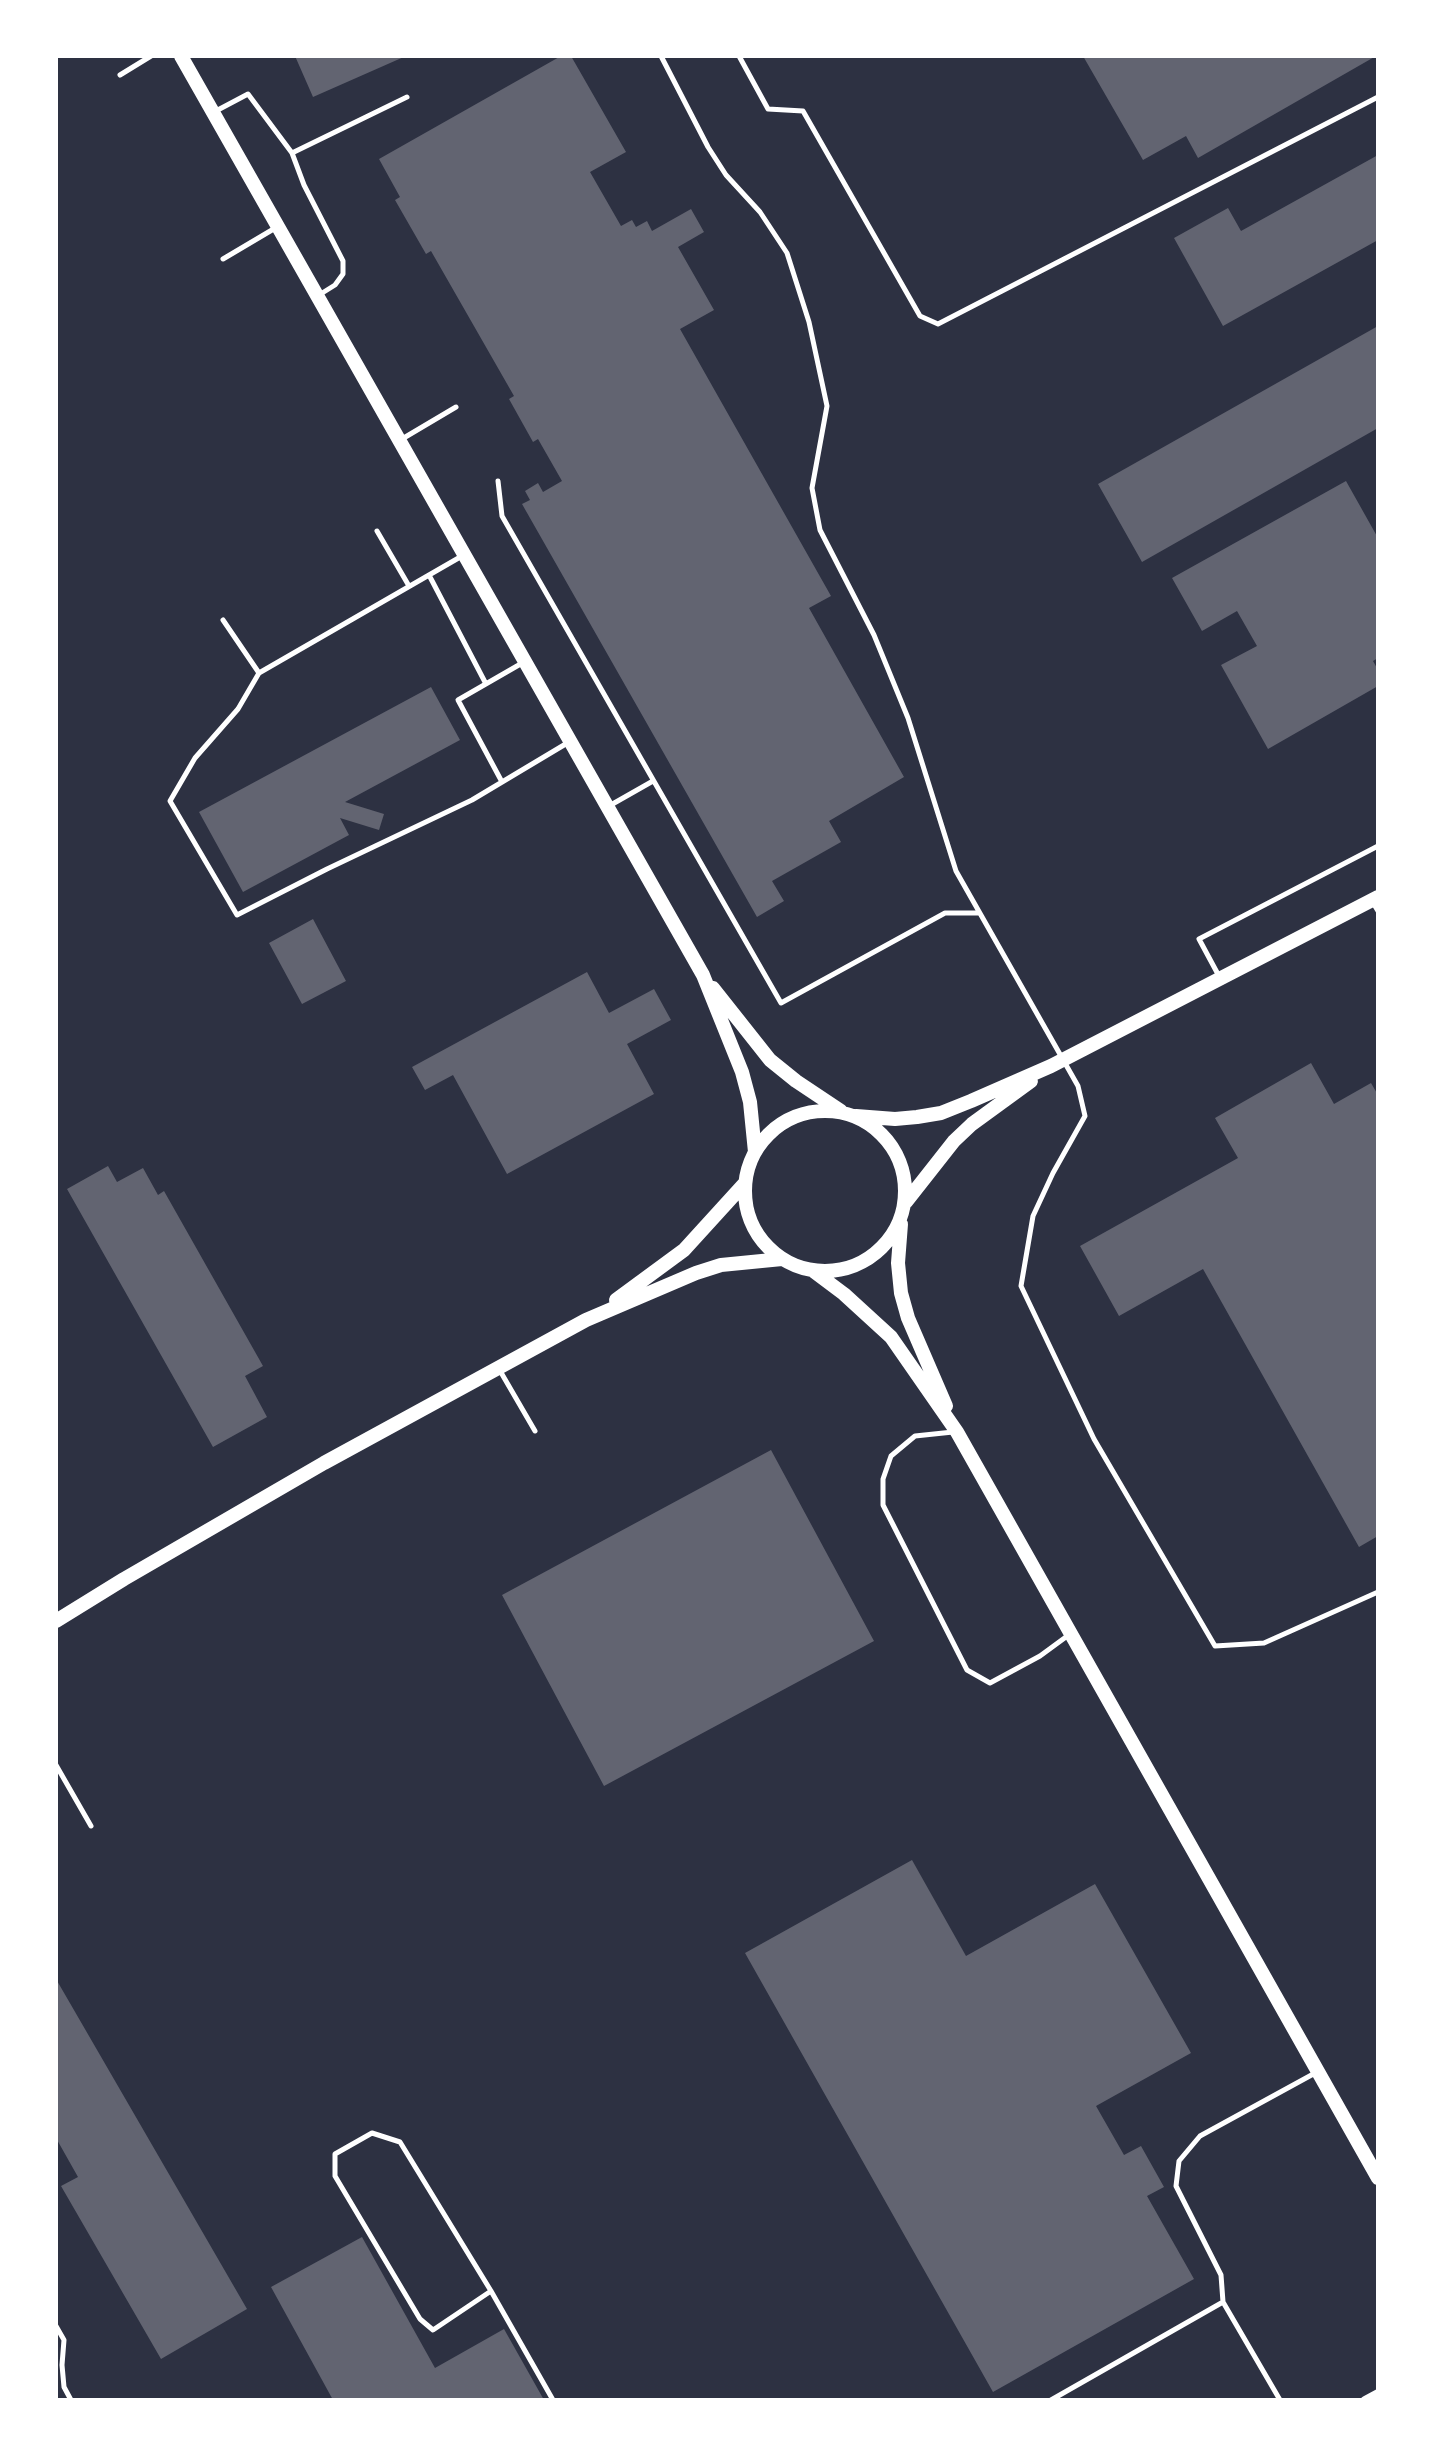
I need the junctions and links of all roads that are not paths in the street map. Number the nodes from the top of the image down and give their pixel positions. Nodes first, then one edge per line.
1 (151, 56) edge
2 (181, 56) edge
3 (661, 56) edge
4 (739, 56) edge
5 (120, 75) dead end
6 (407, 97) dead end
7 (1378, 97) edge
8 (213, 112) junction
9 (292, 153) junction
10 (278, 226) junction
11 (223, 259) dead end
12 (317, 296) junction
13 (456, 407) dead end
14 (400, 441) junction
15 (498, 481) dead end
16 (377, 531) dead end
17 (464, 554) junction
18 (429, 575) junction
19 (409, 586) junction
20 (223, 620) dead end
21 (525, 662) junction
22 (259, 673) junction
23 (486, 684) junction
24 (570, 741) junction
25 (653, 781) junction
26 (502, 782) junction
27 (608, 807) junction
28 (1378, 846) edge
29 (1376, 903) edge
30 (978, 913) junction
31 (703, 975) junction
32 (1220, 978) junction
33 (1057, 1063) junction
34 (849, 1114) junction
35 (755, 1152) junction
36 (745, 1183) junction
37 (903, 1209) junction
38 (782, 1259) junction
39 (812, 1270) junction
40 (586, 1320) junction
41 (498, 1368) junction
42 (535, 1431) dead end
43 (957, 1432) junction
44 (1378, 1592) edge
45 (56, 1621) edge
46 (1071, 1634) junction
47 (56, 1765) edge
48 (91, 1826) dead end
49 (1318, 2072) junction
50 (1378, 2178) edge
51 (491, 2291) junction
52 (1223, 2302) junction
53 (56, 2326) edge
54 (1378, 2393) edge
55 (71, 2400) edge
56 (553, 2400) edge
57 (1051, 2400) edge
58 (1280, 2400) edge
59 (1365, 2400) edge

1 - 5 lane
2 - 8 street
3 - 30 lane
4 - 7 lane
6 - 9 lane
8 - 9 lane
8 - 10 street
9 - 12 lane
10 - 11 lane
10 - 12 street
12 - 14 street
13 - 14 lane
14 - 17 street
15 - 25 lane
16 - 19 lane
17 - 18 lane
17 - 21 street
18 - 19 lane
18 - 23 lane
19 - 22 lane
20 - 22 lane
21 - 23 lane
21 - 24 street
22 - 26 lane
23 - 26 lane
24 - 26 lane
24 - 27 street
25 - 27 lane
25 - 30 lane
27 - 31 street
28 - 32 lane
29 - 32 street
30 - 33 lane
31 - 34 street
31 - 35 street
32 - 33 street
33 - 34 street
33 - 37 street
33 - 44 lane
34 - 35 street
34 - 37 street
35 - 36 street
36 - 38 street
36 - 40 street
37 - 39 street
37 - 43 street
38 - 39 street
38 - 40 street
39 - 43 street
40 - 41 street
41 - 42 lane
41 - 45 street
43 - 46 street
43 - 46 lane
46 - 49 street
47 - 48 lane
49 - 50 street
49 - 52 lane
51 - 51 lane
51 - 56 lane
52 - 57 lane
52 - 58 lane
53 - 55 lane
54 - 59 street

